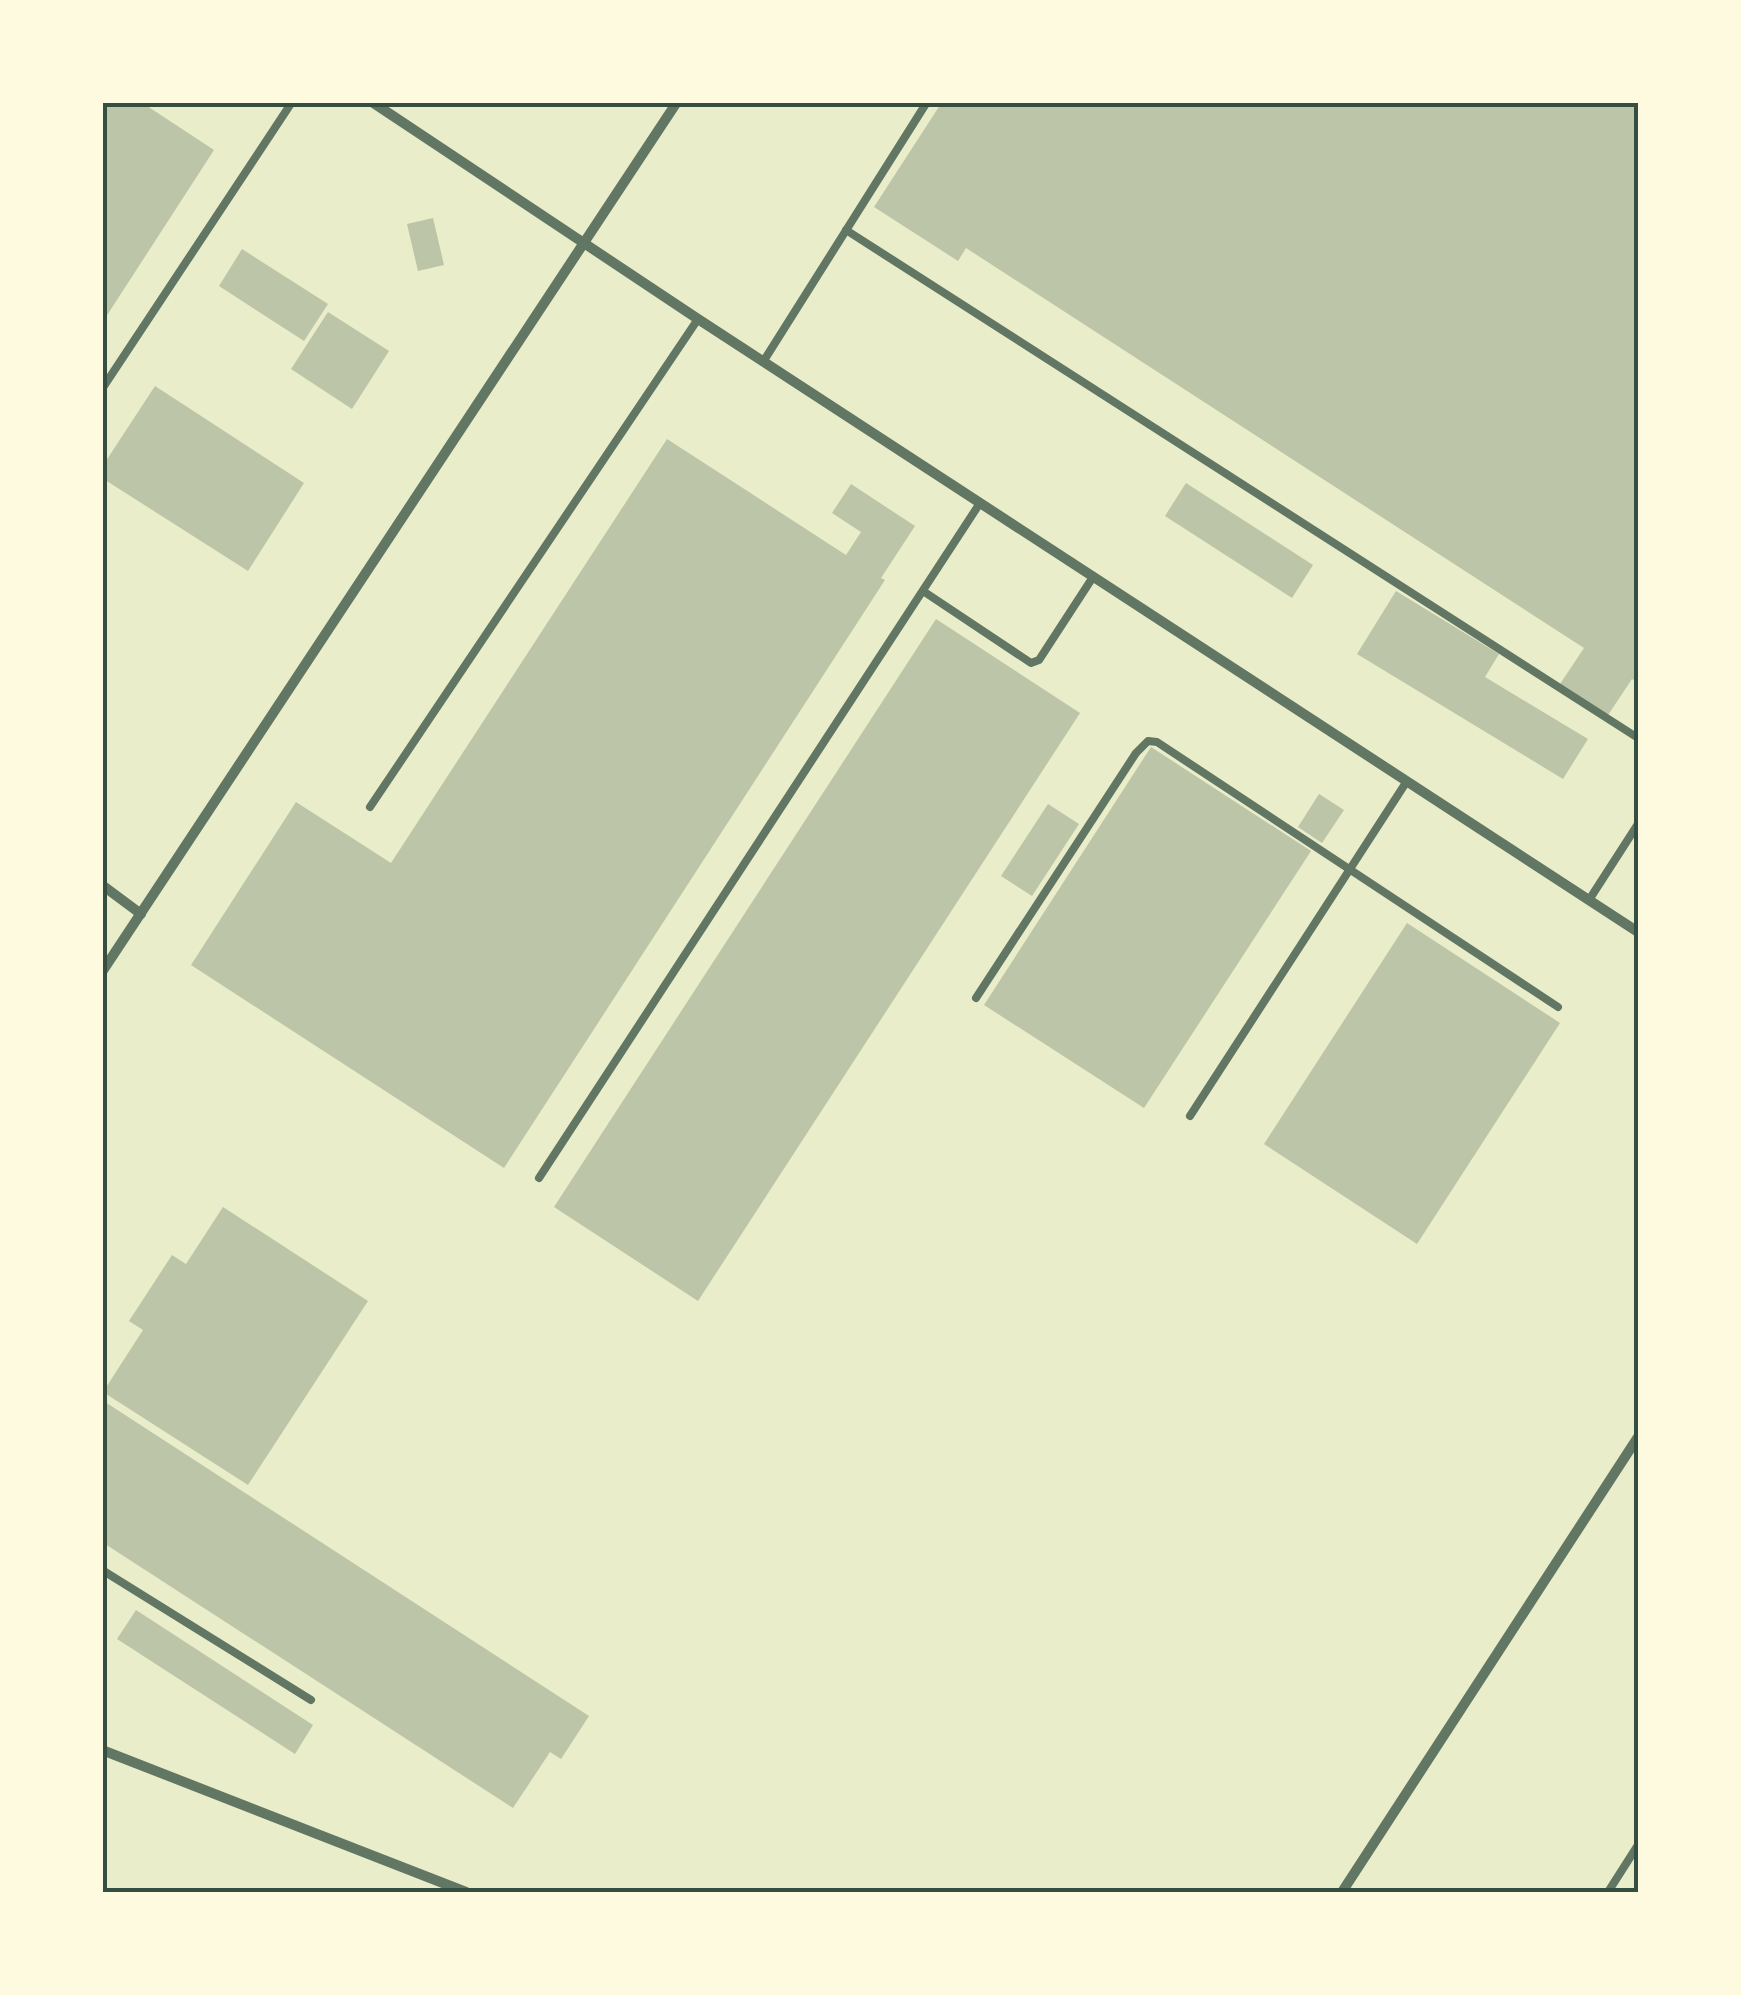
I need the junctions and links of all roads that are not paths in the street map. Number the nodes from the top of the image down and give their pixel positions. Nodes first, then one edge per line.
1 (292, 102) edge
2 (372, 102) edge
3 (677, 102) edge
4 (927, 102) edge
5 (846, 230) junction
6 (583, 244) junction
7 (698, 319) junction
8 (763, 362) junction
9 (102, 390) edge
10 (980, 503) junction
11 (1094, 577) junction
12 (922, 591) junction
13 (1638, 738) edge
14 (1406, 781) junction
15 (370, 806) dead end
16 (1638, 824) edge
17 (1349, 870) junction
18 (102, 884) edge
19 (1589, 900) junction
20 (141, 914) junction
21 (1638, 932) edge
22 (102, 972) edge
23 (976, 998) dead end
24 (1558, 1006) dead end
25 (1190, 1116) dead end
26 (539, 1178) dead end
27 (1638, 1437) edge
28 (102, 1570) edge
29 (310, 1700) dead end
30 (102, 1750) edge
31 (1638, 1845) edge
32 (466, 1892) edge
33 (1342, 1892) edge
34 (1608, 1892) edge

1 - 9 lane
2 - 6 street
3 - 6 street
4 - 5 lane
5 - 8 lane
5 - 13 lane
6 - 7 street
6 - 20 street
7 - 8 street
7 - 15 lane
8 - 10 street
10 - 11 street
10 - 12 lane
11 - 12 lane
11 - 14 street
12 - 26 lane
14 - 17 lane
14 - 19 street
16 - 19 lane
17 - 23 lane
17 - 24 lane
17 - 25 lane
18 - 20 street
19 - 21 street
20 - 22 street
27 - 33 street
28 - 29 lane
30 - 32 street
31 - 34 lane

